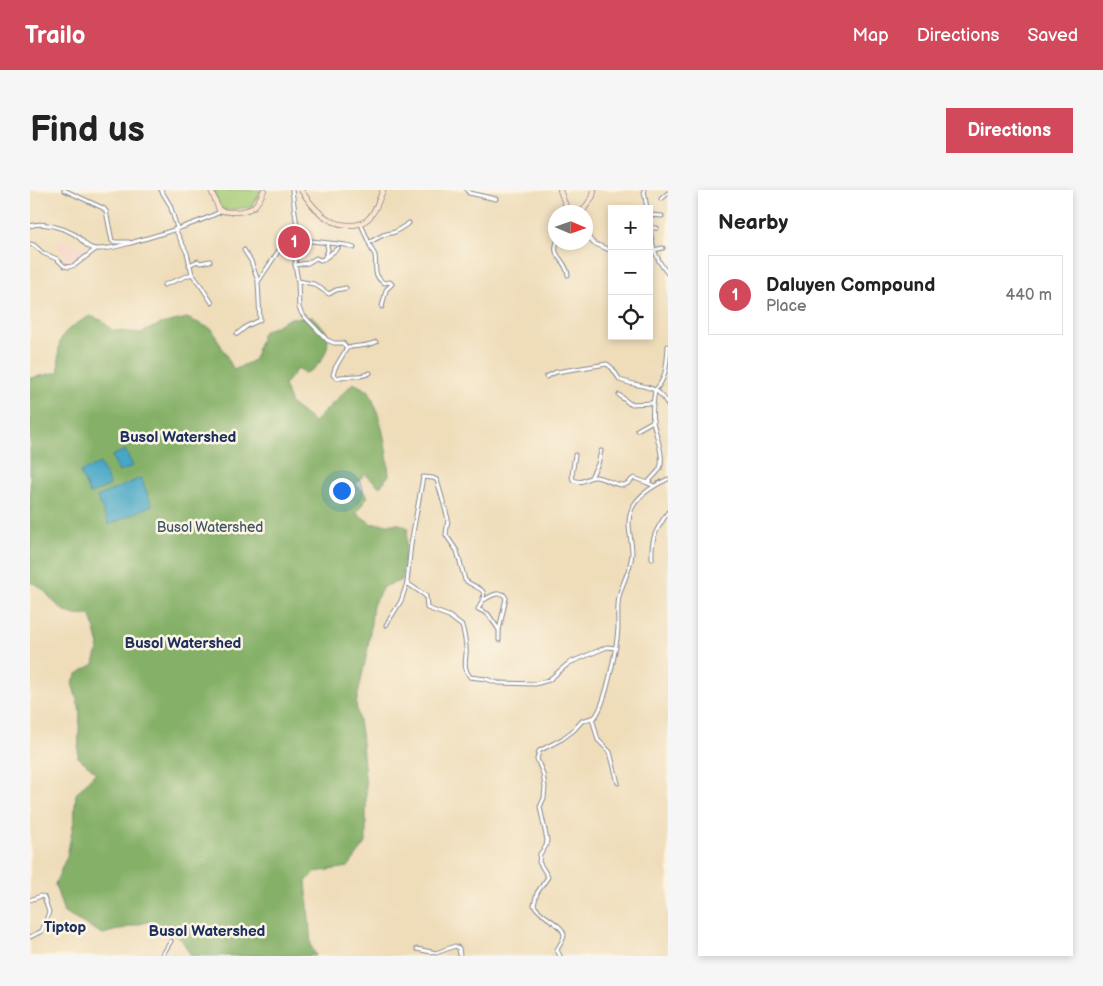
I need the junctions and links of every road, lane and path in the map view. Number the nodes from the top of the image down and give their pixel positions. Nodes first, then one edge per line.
1 (64, 190) edge
2 (161, 190) edge
3 (211, 190) edge
4 (264, 190) edge
5 (292, 190) edge
6 (301, 190) edge
7 (383, 190) edge
8 (467, 190) edge
9 (560, 190) edge
10 (594, 190) edge
11 (644, 190) edge
12 (668, 193) edge
13 (496, 199) dead end
14 (661, 199) dead end
15 (565, 205) edge
16 (586, 205) edge
17 (646, 205) edge
18 (222, 211) junction
19 (653, 215) edge
20 (662, 216) dead end
21 (409, 222) dead end
22 (361, 224) junction
23 (30, 226) edge
24 (176, 229) junction
25 (298, 234) junction
26 (303, 240) junction
27 (370, 242) junction
28 (131, 243) junction
29 (593, 243) edge
30 (30, 244) edge
31 (327, 246) dead end
32 (338, 248) dead end
33 (354, 248) dead end
34 (663, 248) dead end
35 (96, 249) junction
36 (653, 249) edge
37 (244, 250) dead end
38 (556, 250) edge
39 (610, 250) edge
40 (652, 250) edge
41 (324, 259) junction
42 (210, 261) dead end
43 (295, 264) junction
44 (189, 265) junction
45 (192, 274) junction
46 (668, 274) edge
47 (568, 275) dead end
48 (298, 281) junction
49 (258, 282) junction
50 (164, 285) dead end
51 (346, 288) dead end
52 (212, 303) dead end
53 (382, 307) dead end
54 (237, 334) dead end
55 (376, 342) dead end
56 (668, 346) edge
57 (347, 348) junction
58 (370, 373) dead end
59 (546, 377) dead end
60 (655, 390) junction
61 (619, 395) dead end
62 (653, 403) junction
63 (668, 406) edge
64 (653, 421) junction
65 (637, 430) dead end
66 (600, 451) dead end
67 (574, 454) dead end
68 (591, 478) junction
69 (668, 479) edge
70 (648, 483) junction
71 (654, 486) junction
72 (668, 512) edge
73 (652, 559) dead end
74 (407, 583) junction
75 (483, 600) junction
76 (386, 625) dead end
77 (499, 630) junction
78 (499, 640) dead end
79 (616, 648) junction
80 (592, 718) junction
81 (618, 783) dead end
82 (30, 900) edge
83 (30, 937) edge
84 (171, 941) dead end
85 (417, 950) dead end
86 (162, 956) edge
87 (460, 956) edge
88 (560, 956) edge

1 - 28 street
2 - 24 street
3 - 18 main road
4 - 18 main road
5 - 25 street
6 - 22 main road
7 - 22 main road
8 - 13 street
9 - 15 main road
10 - 16 main road
11 - 17 street
12 - 14 street
18 - 24 street
19 - 20 street
21 - 27 street
22 - 27 street
23 - 35 street
24 - 28 street
24 - 44 street
25 - 26 street
25 - 49 street
26 - 33 street
26 - 43 street
27 - 53 street
28 - 35 street
29 - 39 street
30 - 35 street
31 - 41 street
32 - 41 street
34 - 36 street
37 - 49 street
38 - 47 street
40 - 46 street
41 - 43 street
42 - 44 street
43 - 48 street
44 - 45 street
45 - 50 street
45 - 52 street
48 - 51 street
48 - 57 street
49 - 54 street
55 - 57 street
56 - 60 street
57 - 58 street
59 - 60 street
60 - 62 street
60 - 63 street
61 - 62 street
62 - 64 street
64 - 65 street
64 - 70 street
66 - 68 street
67 - 68 street
68 - 70 street
69 - 71 street
70 - 71 street
71 - 79 street
72 - 73 street
74 - 75 street
74 - 76 street
74 - 79 street
75 - 77 street
75 - 77 street
77 - 78 street
79 - 80 street
80 - 81 street
80 - 88 street
82 - 83 street
84 - 86 street
85 - 87 street

